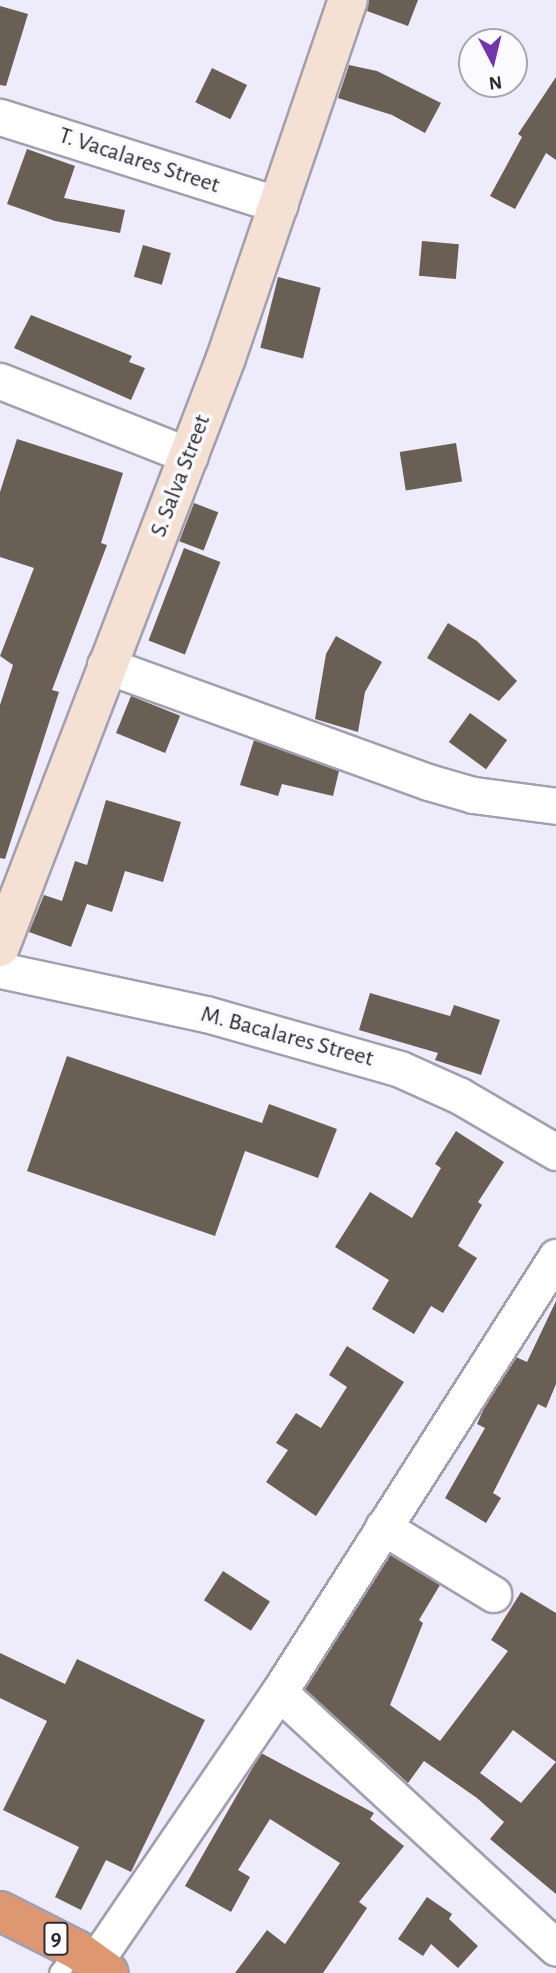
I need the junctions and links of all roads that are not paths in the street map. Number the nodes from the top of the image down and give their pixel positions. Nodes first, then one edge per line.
1 (348, 0) edge
2 (0, 117) edge
3 (279, 205) junction
4 (0, 381) edge
5 (190, 456) junction
6 (105, 665) junction
7 (556, 806) edge
8 (0, 947) edge
9 (0, 970) edge
10 (556, 1153) edge
11 (556, 1257) edge
12 (383, 1527) junction
13 (493, 1594) dead end
14 (279, 1692) junction
15 (0, 1911) edge
16 (556, 1948) edge
17 (85, 1965) edge

1 - 3 street, S. Salva Street
2 - 3 street, T. Vacalares Street
3 - 5 street, S. Salva Street
4 - 5 street
5 - 6 street, S. Salva Street
6 - 7 street
6 - 8 street, S. Salva Street
9 - 10 street, M. Bacalares Street
11 - 12 street
12 - 13 street
12 - 14 street
14 - 16 street
14 - 17 street
15 - 17 highway, 9

